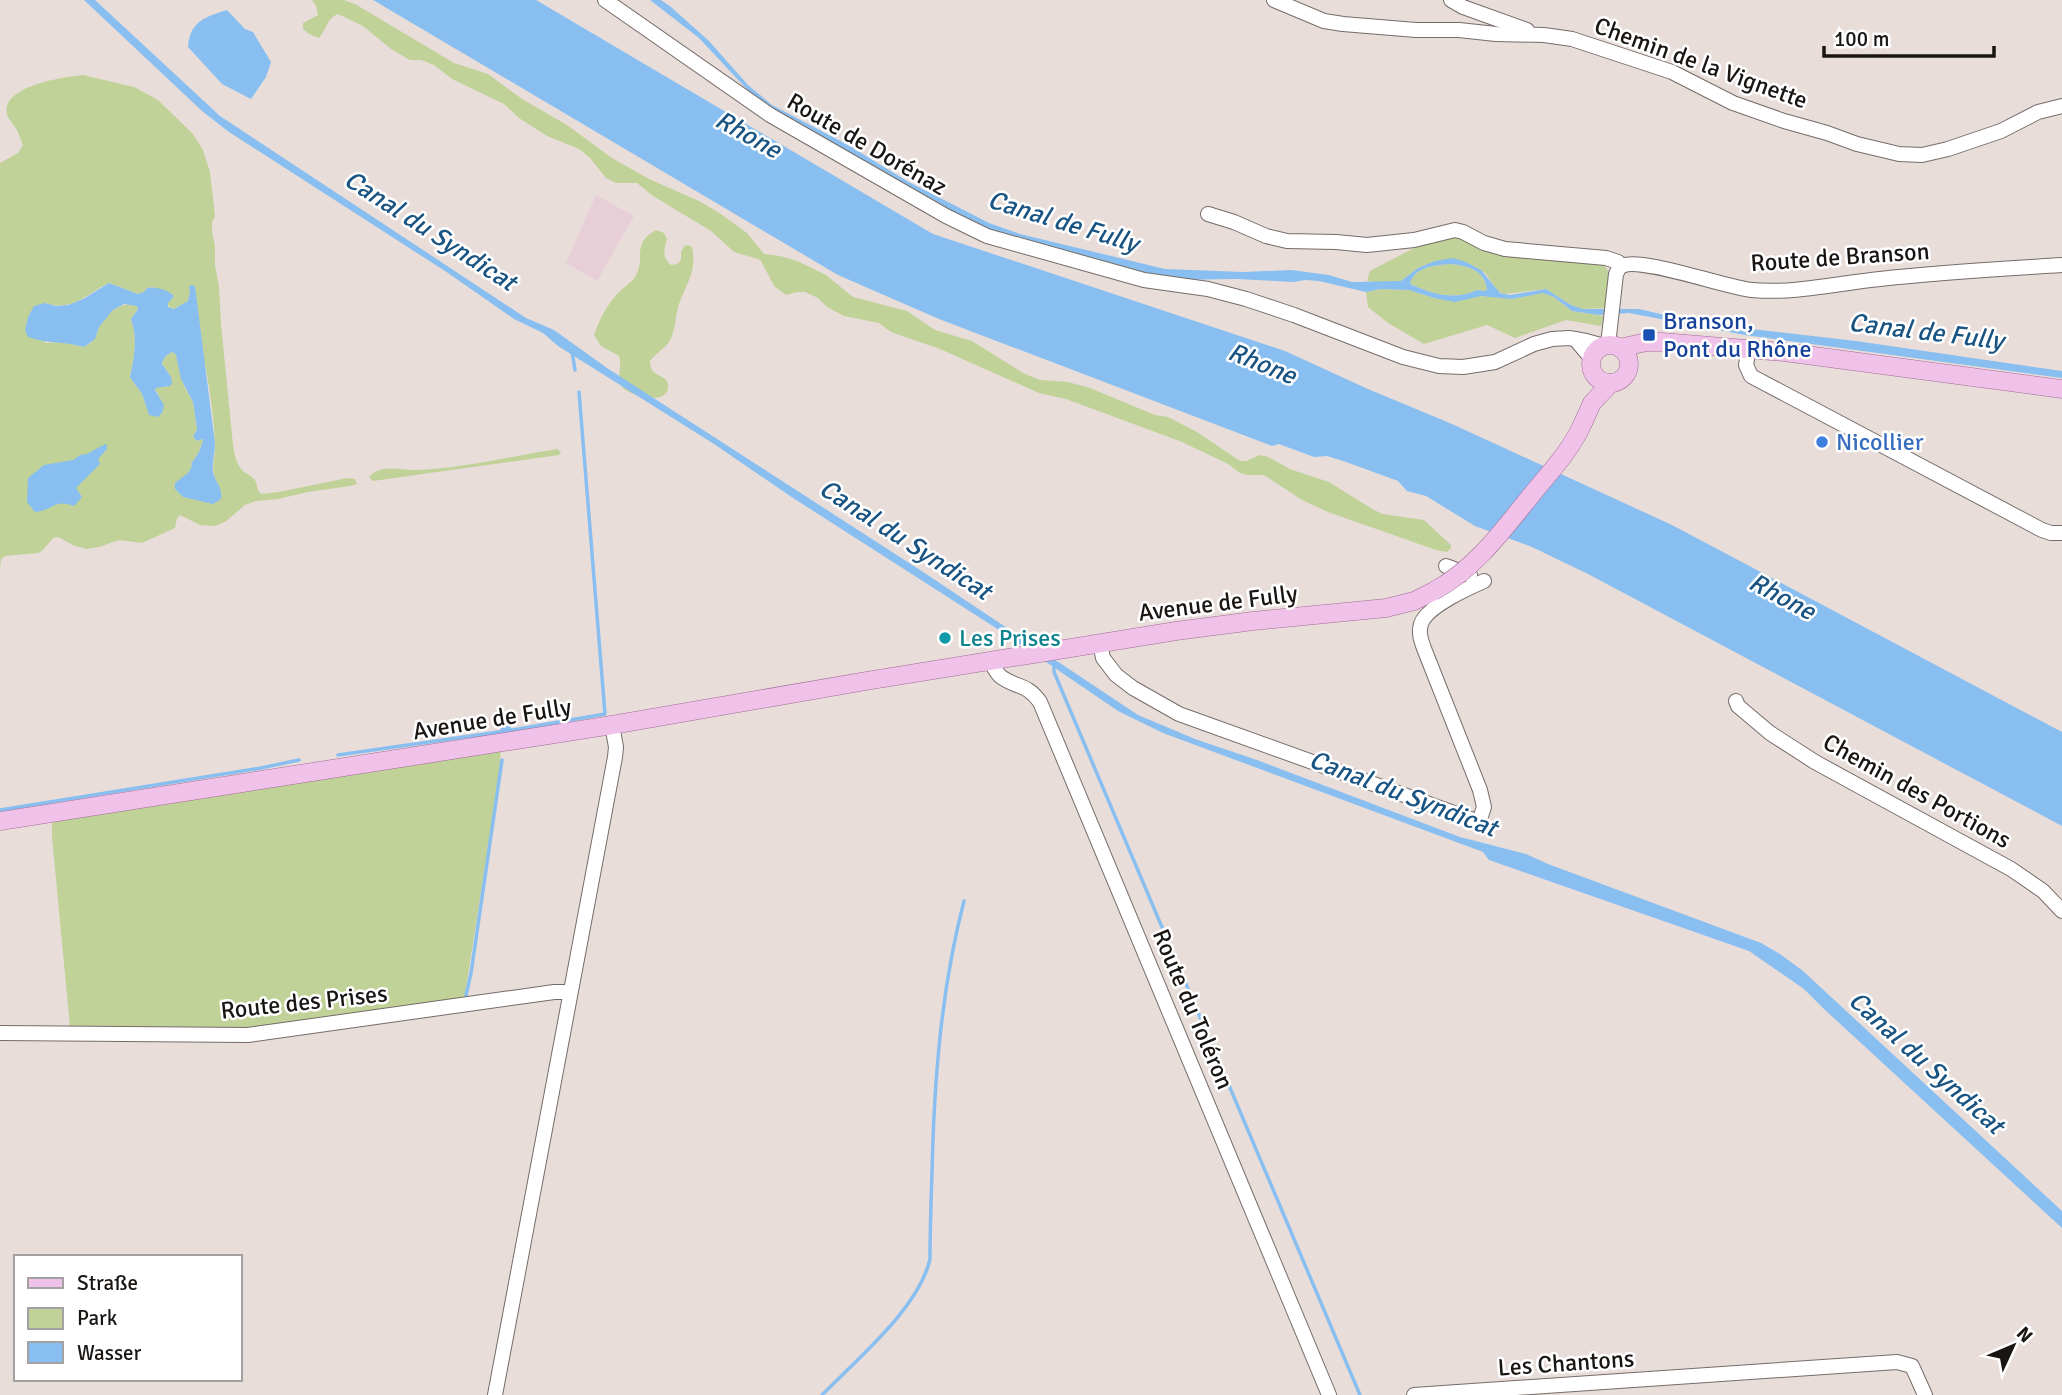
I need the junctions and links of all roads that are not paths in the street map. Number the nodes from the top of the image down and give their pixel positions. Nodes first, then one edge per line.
1 (605, 0) edge
2 (1274, 0) edge
3 (1451, 0) edge
4 (1544, 35) junction
5 (2062, 106) edge
6 (1208, 214) dead end
7 (2062, 265) edge
8 (1621, 266) junction
9 (1650, 342) junction
10 (1749, 348) junction
11 (1604, 351) junction
12 (1628, 366) junction
13 (1611, 383) junction
14 (2062, 389) edge
15 (1592, 403) junction
16 (2062, 533) edge
17 (1446, 566) dead end
18 (1100, 643) junction
19 (998, 660) junction
20 (1736, 701) dead end
21 (612, 725) junction
22 (0, 821) edge
23 (2062, 911) edge
24 (570, 992) junction
25 (0, 1033) edge
26 (495, 1395) edge
27 (1329, 1395) edge
28 (1414, 1395) edge
29 (1925, 1395) edge

1 - 11 street, Route de Dorénaz
2 - 4 street, Chemin de la Vignette
3 - 4 street
4 - 5 street, Chemin de la Vignette
6 - 8 street, Route de Branson
7 - 8 street, Route de Branson
8 - 11 street
9 - 10 main road
9 - 11 main road
9 - 12 main road
10 - 14 main road
10 - 16 street
11 - 12 main road
11 - 13 main road
11 - 15 main road
12 - 13 main road
13 - 15 main road
15 - 18 main road, Avenue de Fully, bridge
17 - 18 street
18 - 19 main road, Avenue de Fully
19 - 21 main road, Avenue de Fully
19 - 27 street, Route du Toléron
20 - 23 street, Chemin des Portions
21 - 22 main road, Avenue de Fully
21 - 24 street
24 - 25 street, Route des Prises
24 - 26 street
28 - 29 street, Les Chantons

